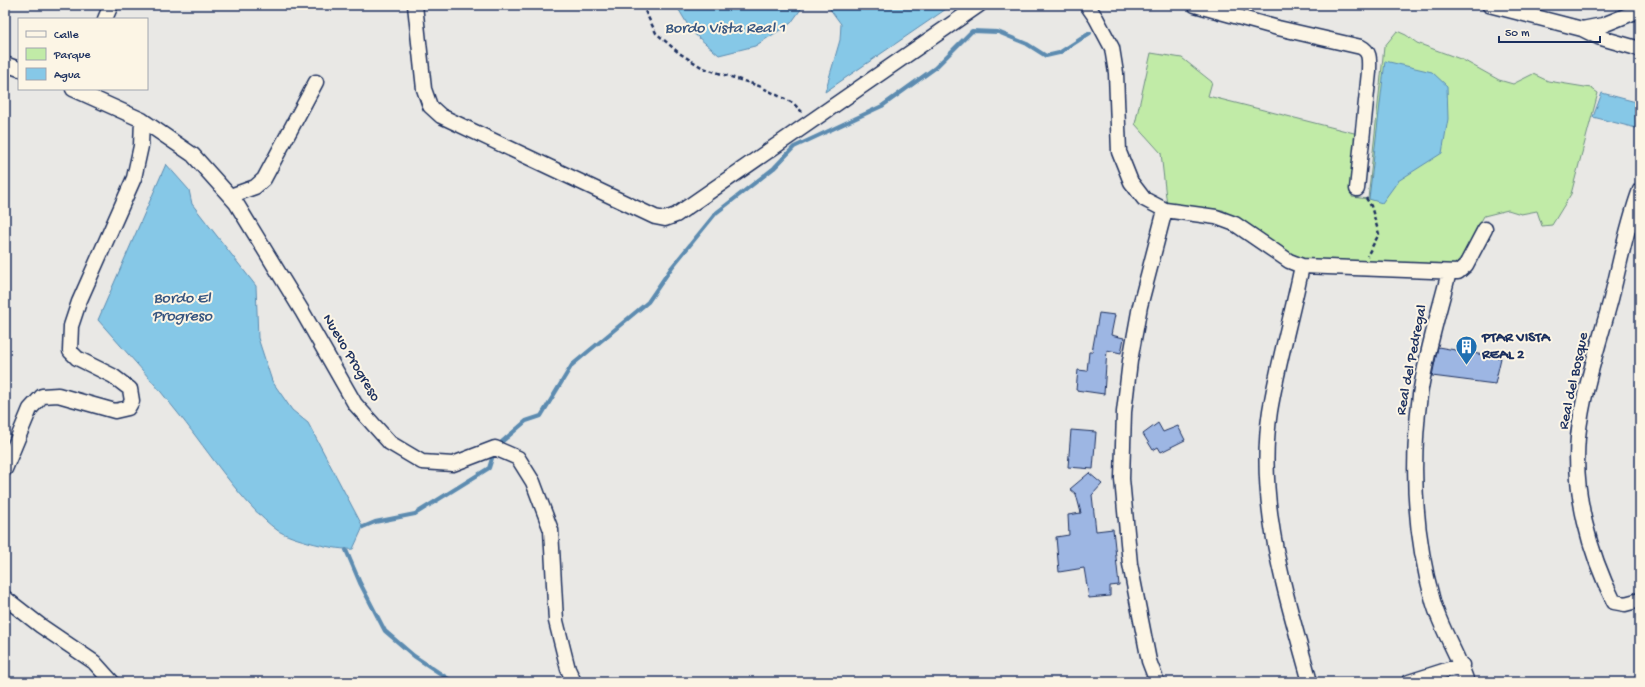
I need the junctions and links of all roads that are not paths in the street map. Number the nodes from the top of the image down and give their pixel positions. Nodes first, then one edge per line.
1 (111, 5) edge
2 (415, 5) edge
3 (979, 5) edge
4 (1087, 5) edge
5 (1195, 5) edge
6 (1489, 5) edge
7 (1212, 7) edge
8 (1640, 10) edge
9 (105, 18) edge
10 (1582, 29) junction
11 (1640, 49) edge
12 (5, 64) edge
13 (18, 69) edge
14 (316, 82) dead end
15 (75, 90) edge
16 (142, 120) junction
17 (1357, 189) road end
18 (1640, 190) edge
19 (230, 196) junction
20 (1165, 210) junction
21 (1485, 229) dead end
22 (1302, 266) junction
23 (1449, 272) junction
24 (5, 469) edge
25 (5, 598) edge
26 (1640, 600) edge
27 (1450, 643) junction
28 (1462, 665) junction
29 (1450, 676) edge
30 (112, 682) edge
31 (574, 682) edge
32 (1157, 682) edge
33 (1310, 682) edge
34 (1409, 682) edge
35 (1467, 682) edge

1 - 9 street
2 - 3 street
4 - 20 street
5 - 7 street
6 - 10 street
7 - 17 street
8 - 10 street
10 - 11 street
12 - 13 street
14 - 19 street
15 - 16 street, Nuevo Progreso
16 - 19 street, Nuevo Progreso
16 - 24 street
18 - 26 street, Real del Bosque
19 - 31 street, Nuevo Progreso
20 - 22 street
20 - 32 street
21 - 23 street
22 - 23 street
22 - 33 street
23 - 27 street, Real del Pedregal
25 - 30 street
27 - 28 street, Real del Pedregal
27 - 29 street
28 - 29 street
28 - 35 street, Real del Pedregal
29 - 34 street

